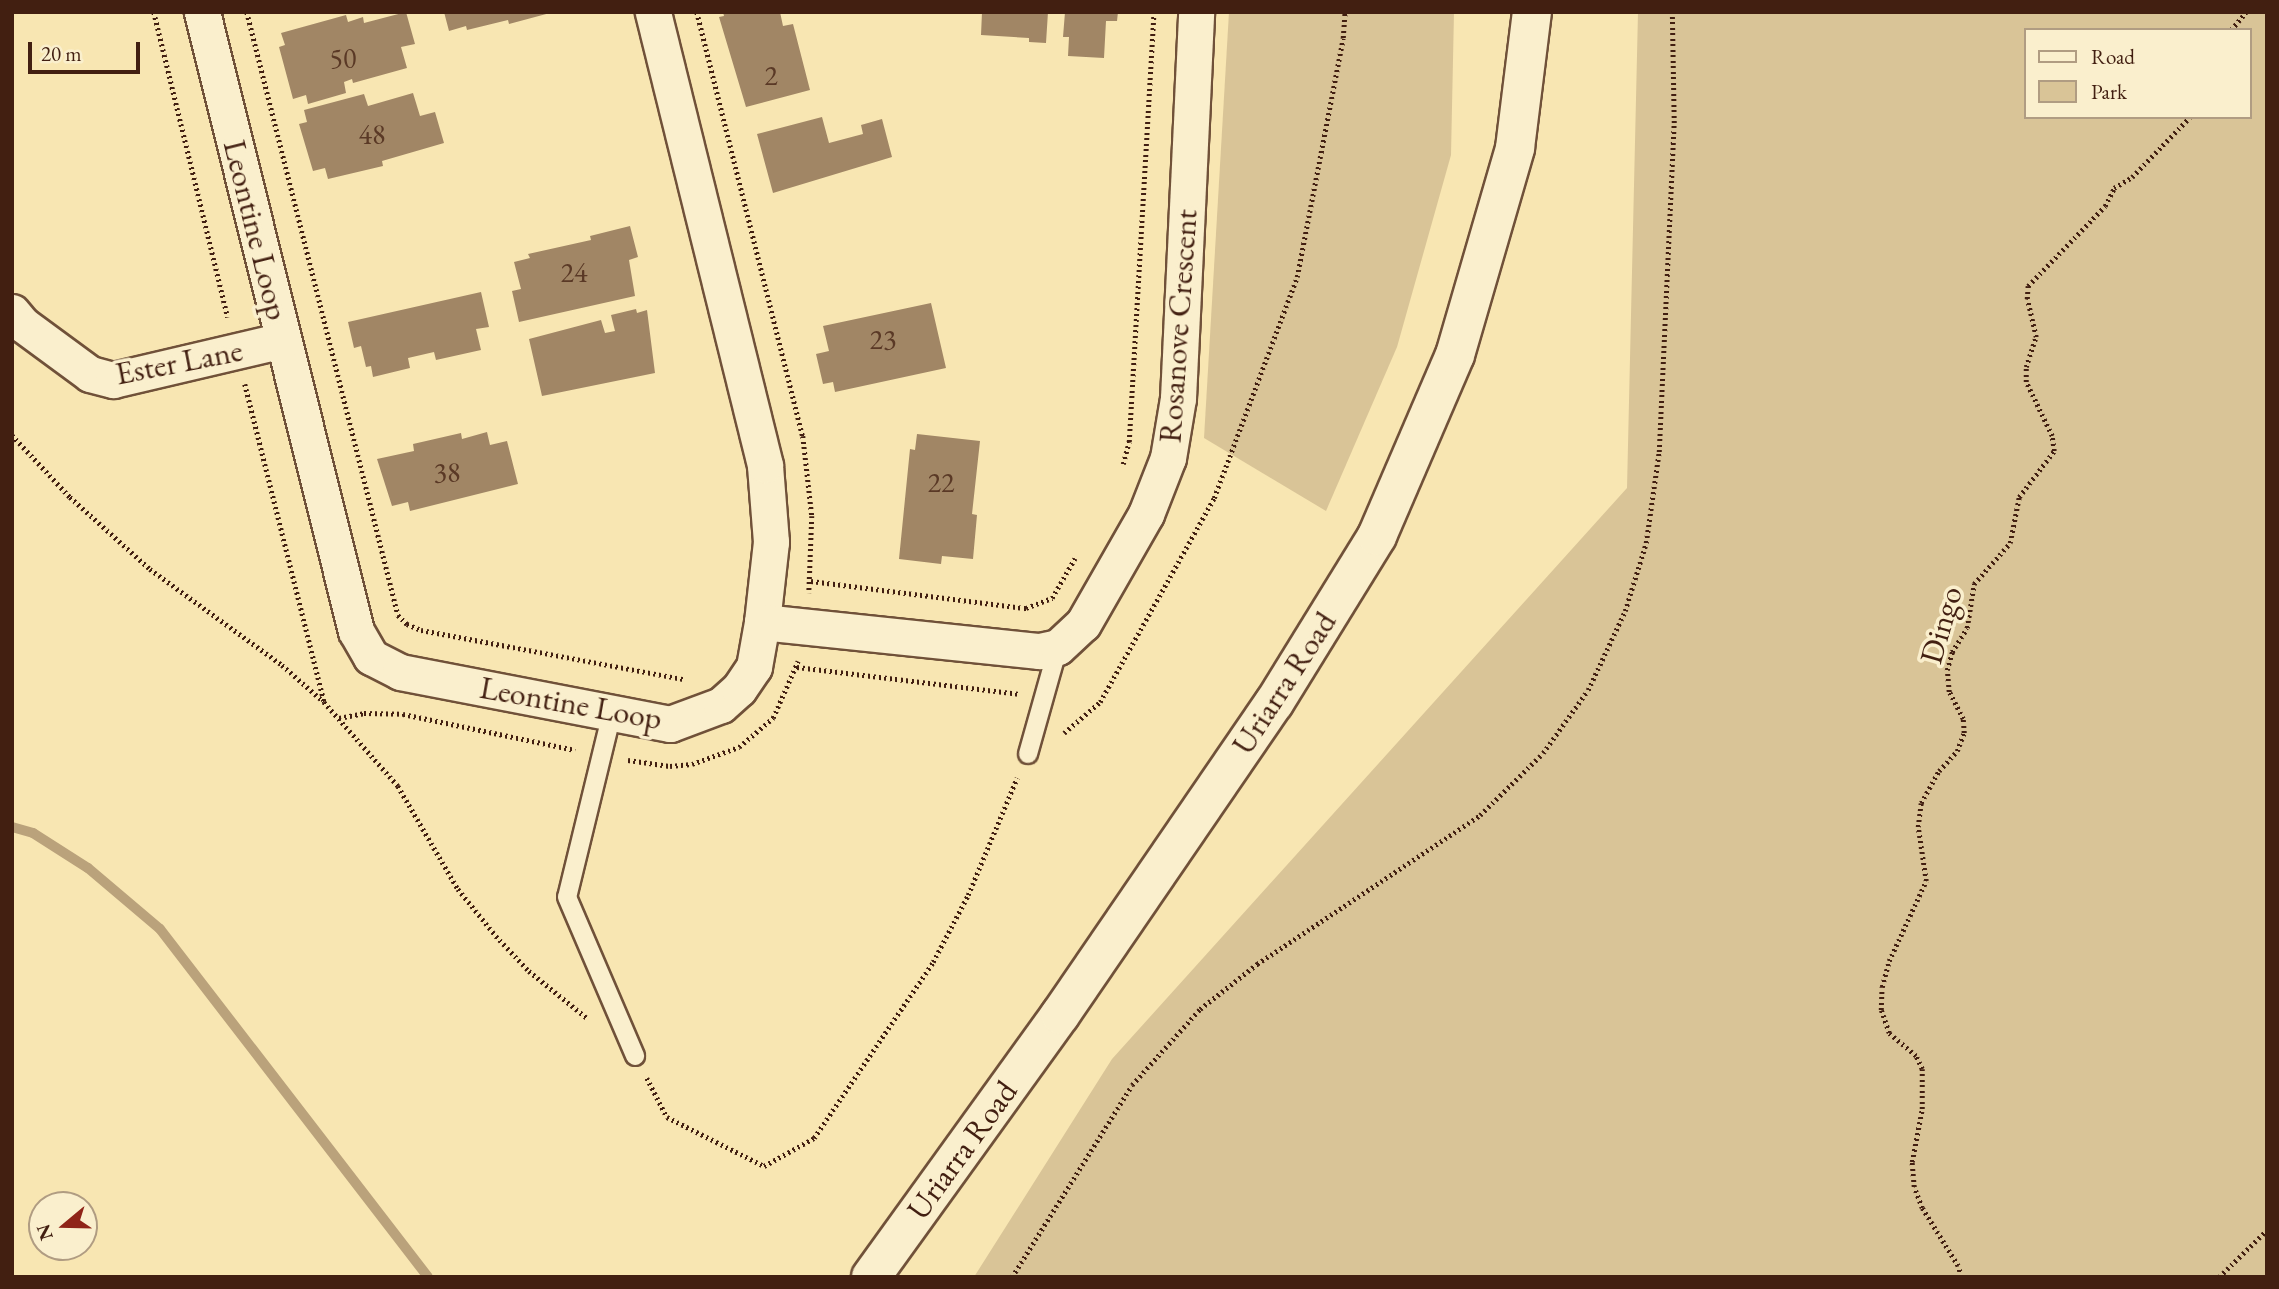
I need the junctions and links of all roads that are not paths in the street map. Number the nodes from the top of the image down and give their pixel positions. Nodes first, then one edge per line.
1 (201, 12) edge
2 (653, 12) edge
3 (1196, 12) edge
4 (1532, 12) edge
5 (12, 312) edge
6 (283, 340) junction
7 (762, 622) junction
8 (1058, 647) junction
9 (612, 713) junction
10 (1028, 754) road end
11 (635, 1056) road end
12 (870, 1277) edge

1 - 6 street, Leontine Loop
2 - 7 street, Leontine Loop
3 - 8 street, Rosanove Crescent
4 - 12 street, Uriarra Road
5 - 6 street, Ester Lane
6 - 9 street, Leontine Loop
7 - 8 street
7 - 9 street, Leontine Loop
8 - 10 lane
9 - 11 lane

